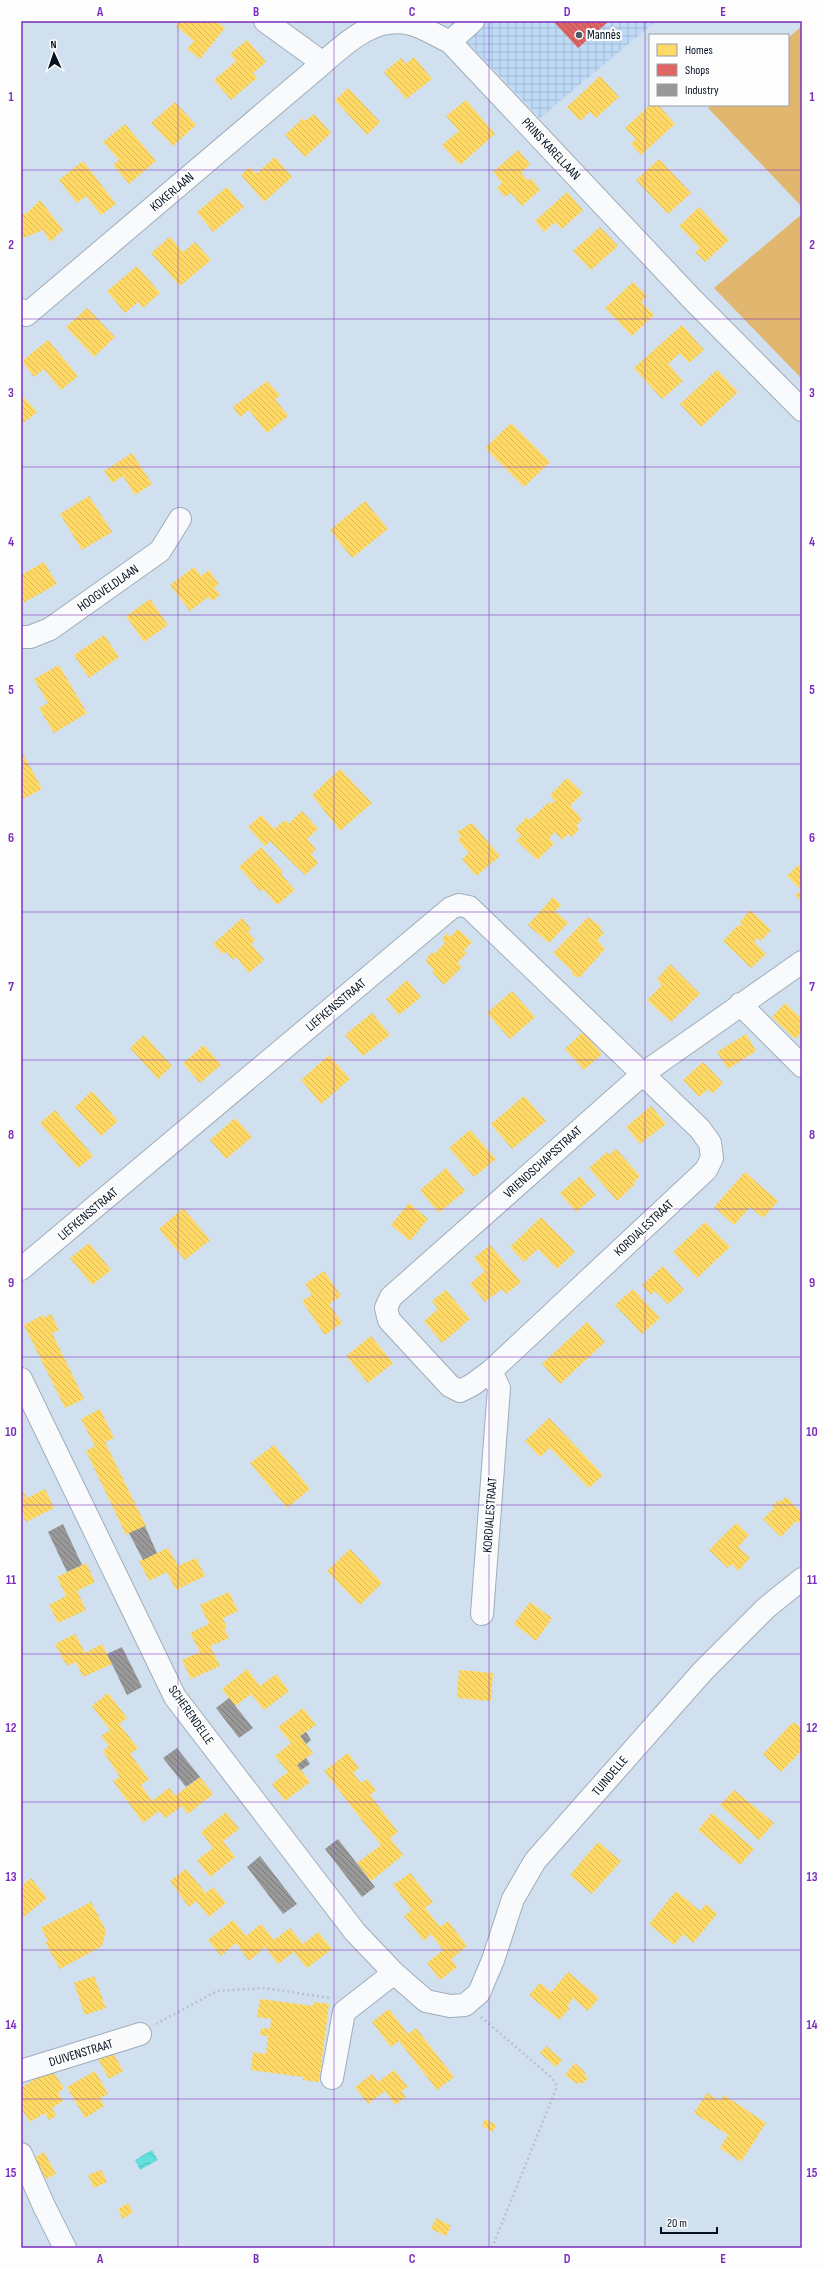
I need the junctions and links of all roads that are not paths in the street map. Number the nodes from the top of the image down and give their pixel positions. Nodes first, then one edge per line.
1 (265, 21) edge
2 (473, 21) edge
3 (450, 42) junction
4 (323, 63) junction
5 (23, 315) edge
6 (802, 410) edge
7 (180, 519) dead end
8 (21, 637) edge
9 (802, 962) edge
10 (740, 1004) junction
11 (802, 1066) edge
12 (644, 1074) junction
13 (21, 1269) edge
14 (491, 1371) junction
15 (21, 1380) edge
16 (460, 1391) joint
17 (802, 1579) edge
18 (482, 1614) dead end
19 (394, 1973) junction
20 (465, 2005) joint
21 (140, 2034) road end
22 (21, 2071) edge
23 (332, 2078) dead end
24 (21, 2154) edge
25 (65, 2248) edge

1 - 4 street
2 - 3 street
3 - 4 street, PRINS KARELLAAN
3 - 6 street, PRINS KARELLAAN
4 - 5 street, KOKERLAAN
7 - 8 street, HOOGVELDLAAN
9 - 10 street, VRIENDSCHAPSSTRAAT
10 - 11 street
10 - 12 street, VRIENDSCHAPSSTRAAT
12 - 13 street, LIEFKENSSTRAAT
12 - 14 street, KORDIALESTRAAT
12 - 16 street, VRIENDSCHAPSSTRAAT
14 - 16 street, KORDIALESTRAAT
14 - 18 street, KORDIALESTRAAT
15 - 19 street, SCHERENDELLE
17 - 20 street, TUINDELLE
19 - 20 street, SCHERENDELLE
19 - 23 street
21 - 22 street, DUIVENSTRAAT
24 - 25 street

